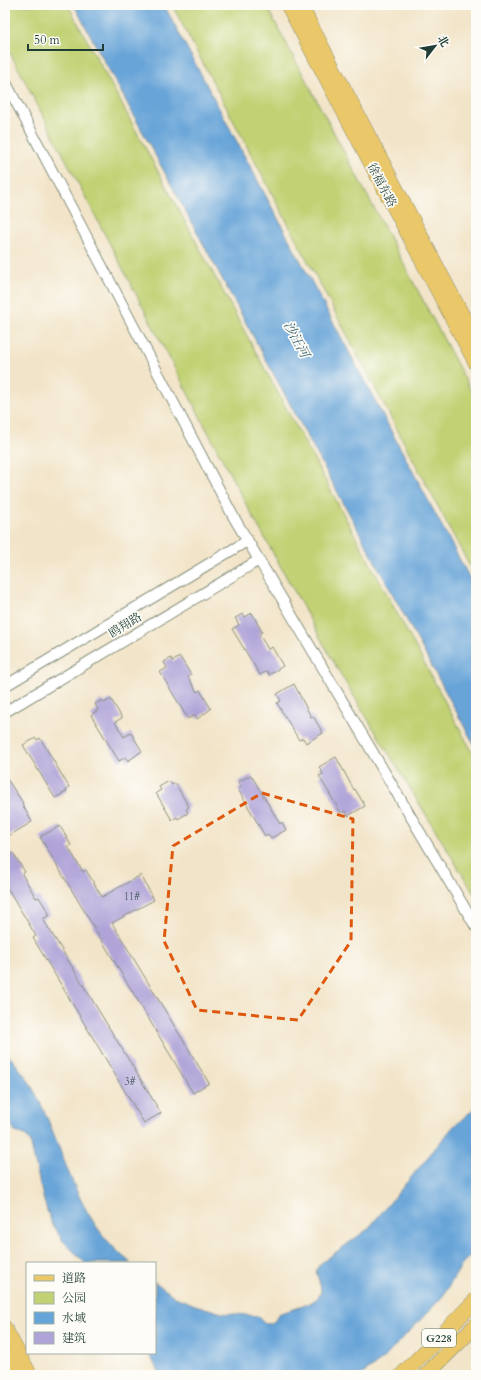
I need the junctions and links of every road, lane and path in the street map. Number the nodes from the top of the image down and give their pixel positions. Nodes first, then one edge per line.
1 (287, 5) edge
2 (301, 5) edge
3 (5, 81) edge
4 (476, 340) edge
5 (476, 365) edge
6 (247, 541) junction
7 (259, 560) junction
8 (5, 686) edge
9 (5, 712) edge
10 (476, 927) edge
11 (476, 1300) edge
12 (476, 1325) edge
13 (5, 1327) edge
14 (5, 1353) edge
15 (17, 1375) edge
16 (31, 1375) edge
17 (402, 1375) edge
18 (426, 1375) edge

1 - 5 main road, 徐福东路
2 - 4 main road, 徐福东路
3 - 6 street
6 - 7 street
6 - 8 street, 鸥翔路
7 - 9 street, 鸥翔路
7 - 10 street
11 - 17 highway, G228
12 - 18 highway, G228
13 - 16 main road
14 - 15 main road

